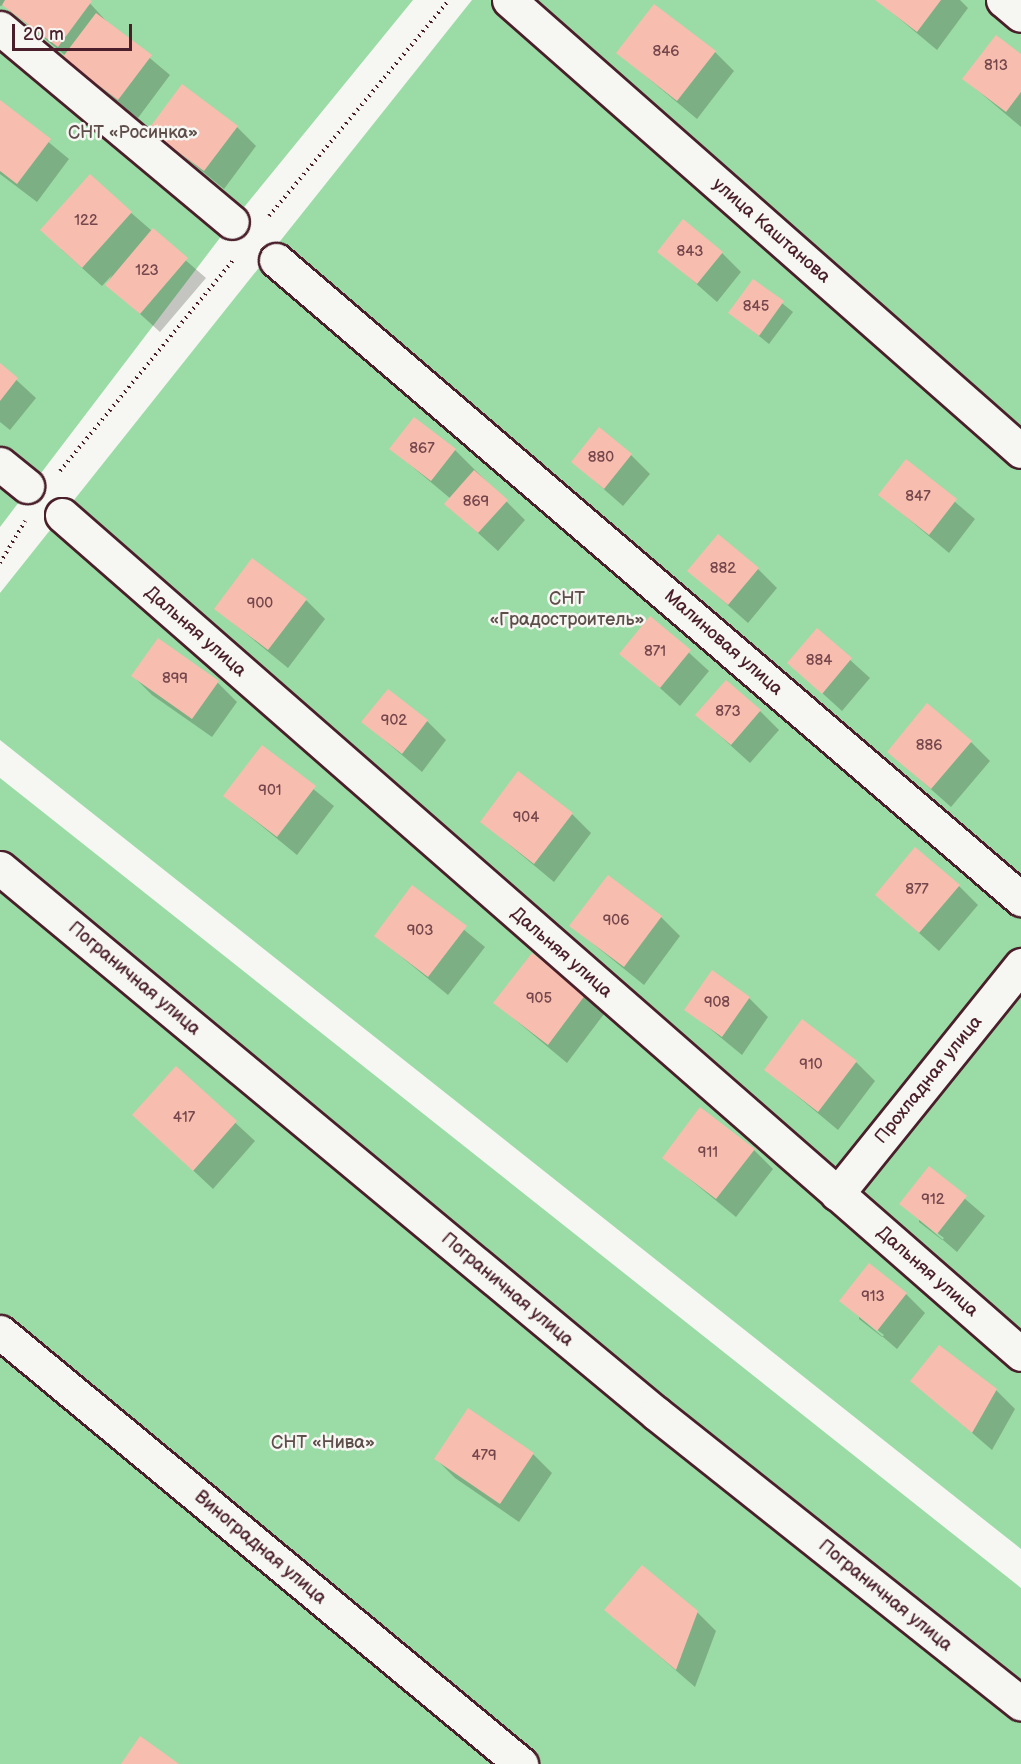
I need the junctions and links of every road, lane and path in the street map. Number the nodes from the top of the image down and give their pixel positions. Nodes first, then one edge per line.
1 (449, 0) edge
2 (1002, 0) edge
3 (515, 5) edge
4 (1021, 15) edge
5 (0, 28) edge
6 (266, 219) dead end
7 (232, 222) dead end
8 (236, 256) dead end
9 (276, 260) dead end
10 (1021, 451) edge
11 (0, 464) edge
12 (37, 493) junction
13 (62, 515) dead end
14 (0, 563) edge
15 (0, 868) edge
16 (1021, 900) edge
17 (1021, 965) edge
18 (837, 1194) junction
19 (0, 1332) edge
20 (1021, 1354) edge
21 (1021, 1704) edge
22 (521, 1764) edge

1 - 6 path
2 - 4 street
3 - 10 street, улица Каштанова
5 - 7 street
8 - 12 path
9 - 16 street, Малиновая улица
11 - 12 street
12 - 14 path
13 - 18 street, Дальняя улица
15 - 21 street, Пограничная улица
17 - 18 street, Прохладная улица
18 - 20 street, Дальняя улица
19 - 22 street, Виноградная улица

